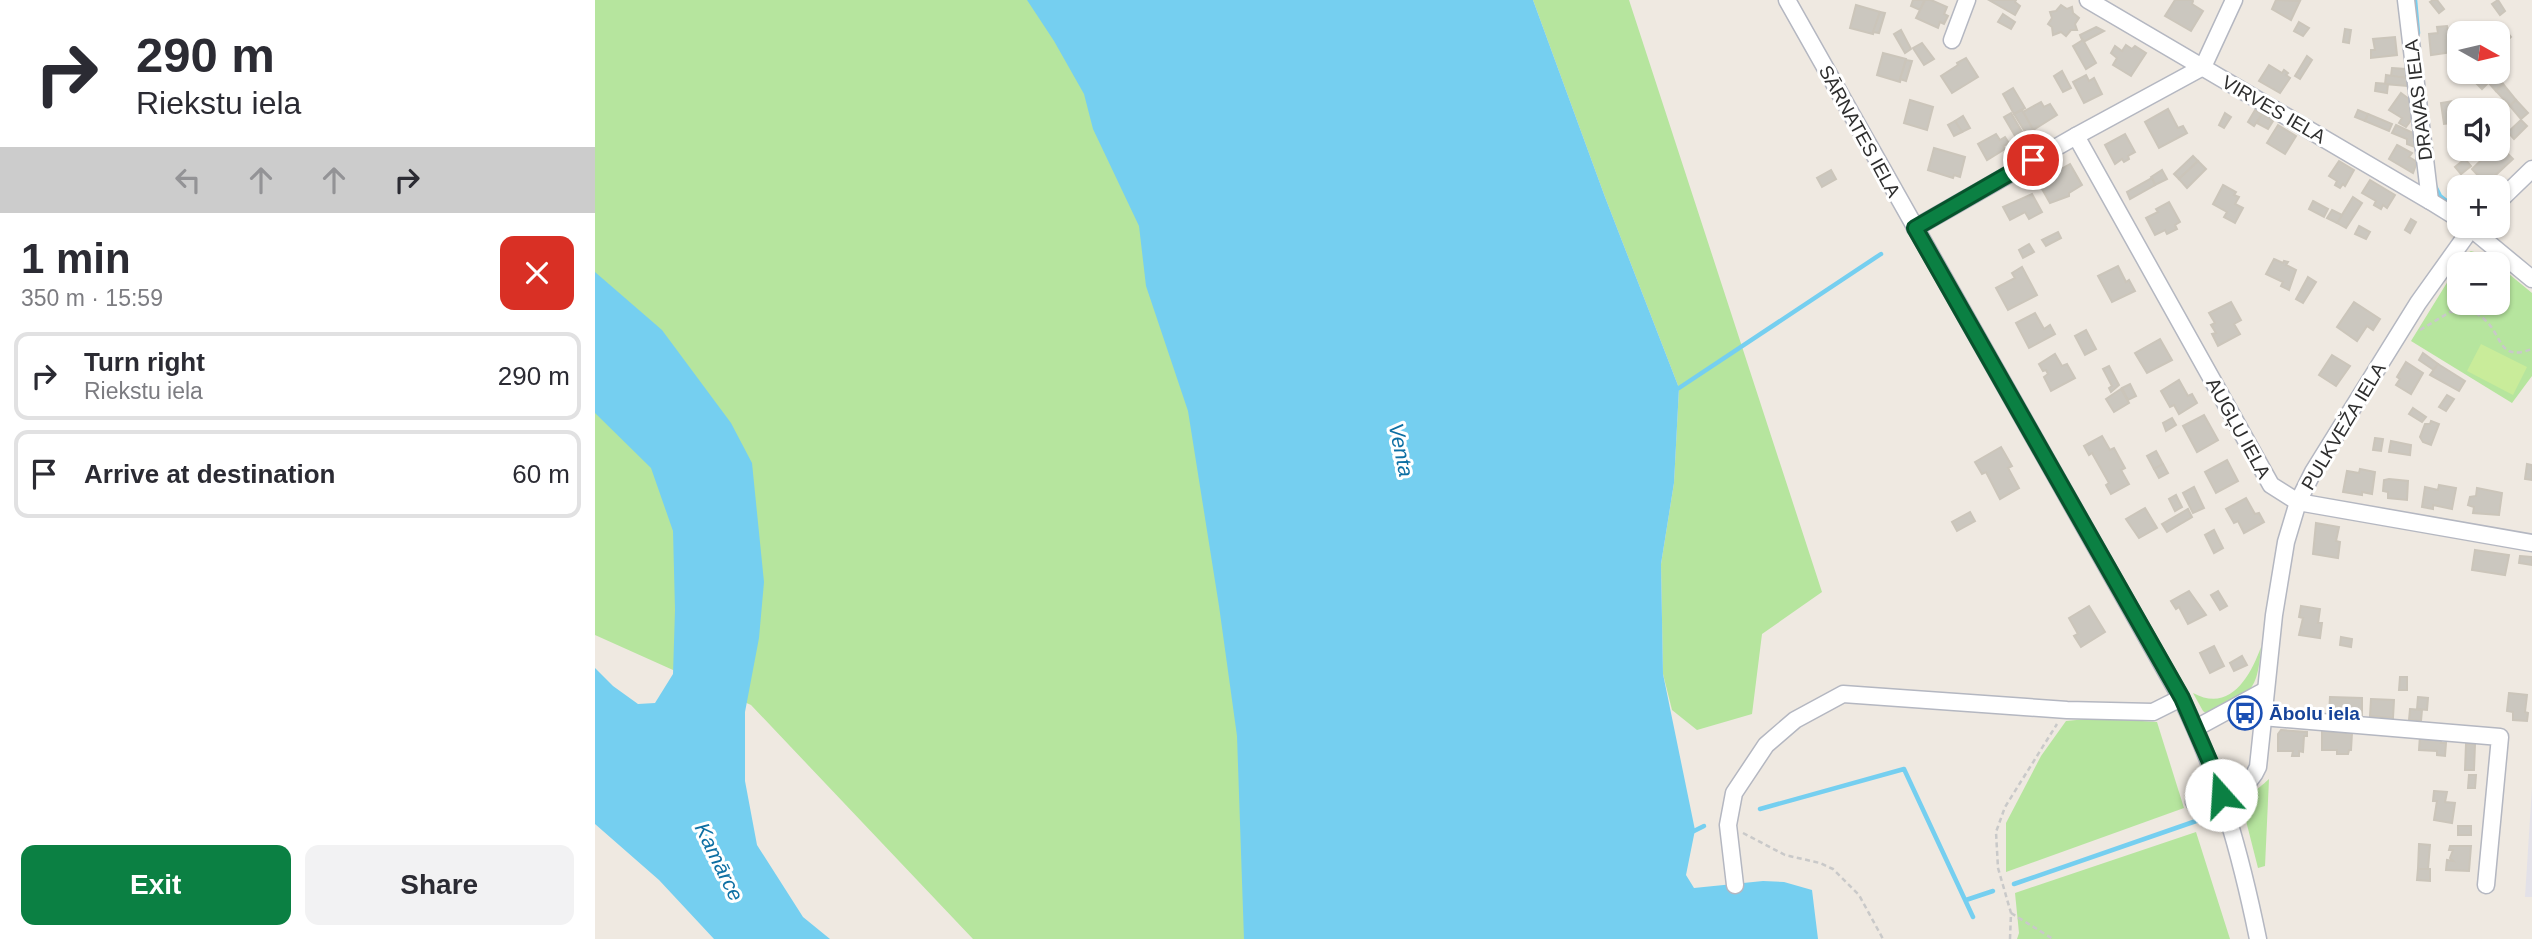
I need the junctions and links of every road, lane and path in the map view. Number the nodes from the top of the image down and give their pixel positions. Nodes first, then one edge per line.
1 (1787, 0) edge
2 (1967, 0) edge
3 (2088, 0) edge
4 (2234, 0) edge
5 (2406, 0) edge
6 (1952, 40) dead end
7 (2203, 67) junction
8 (2076, 136) junction
9 (2532, 169) edge
10 (2510, 190) edge
11 (2431, 201) junction
12 (2447, 211) edge
13 (1915, 228) junction
14 (2460, 238) edge
15 (2483, 238) edge
16 (2532, 279) edge
17 (2447, 313) edge
18 (2476, 315) edge
19 (2417, 332) dead end
20 (2532, 349) edge
21 (2298, 502) junction
22 (2532, 543) edge
23 (2265, 691) junction
24 (2182, 698) junction
25 (2067, 710) junction
26 (2262, 717) junction
27 (2196, 728) junction
28 (2221, 795) junction
29 (2194, 802) dead end
30 (1728, 825) junction
31 (1735, 885) dead end
32 (2486, 885) dead end
33 (2011, 913) junction
34 (1883, 939) edge
35 (2010, 939) edge
36 (2053, 939) edge
37 (2258, 939) edge

1 - 13 street, SĀRNATES IELA
2 - 6 street
3 - 7 street, VIRVES IELA
4 - 7 street
5 - 11 street, DRAVAS IELA
7 - 8 street
7 - 11 street, VIRVES IELA
8 - 13 street
8 - 21 street, AUGĻU IELA
9 - 10 street
11 - 12 street, VIRVES IELA
13 - 24 street, SĀRNATES IELA
14 - 21 street, PULKVEŽA IELA
15 - 16 street, VIRVES IELA
17 - 19 path
18 - 20 path
21 - 22 street, AUGĻU IELA
21 - 23 street, PULKVEŽA IELA
23 - 26 street, PULKVEŽA IELA
23 - 27 street
24 - 25 street
24 - 27 street, SĀRNATES IELA
25 - 30 street
25 - 33 path
26 - 28 street, PULKVEŽA IELA
26 - 32 street
27 - 28 street, SĀRNATES IELA
28 - 29 street
28 - 37 street, SĀRNATES IELA
30 - 31 street
30 - 34 path
33 - 35 path
33 - 36 path

